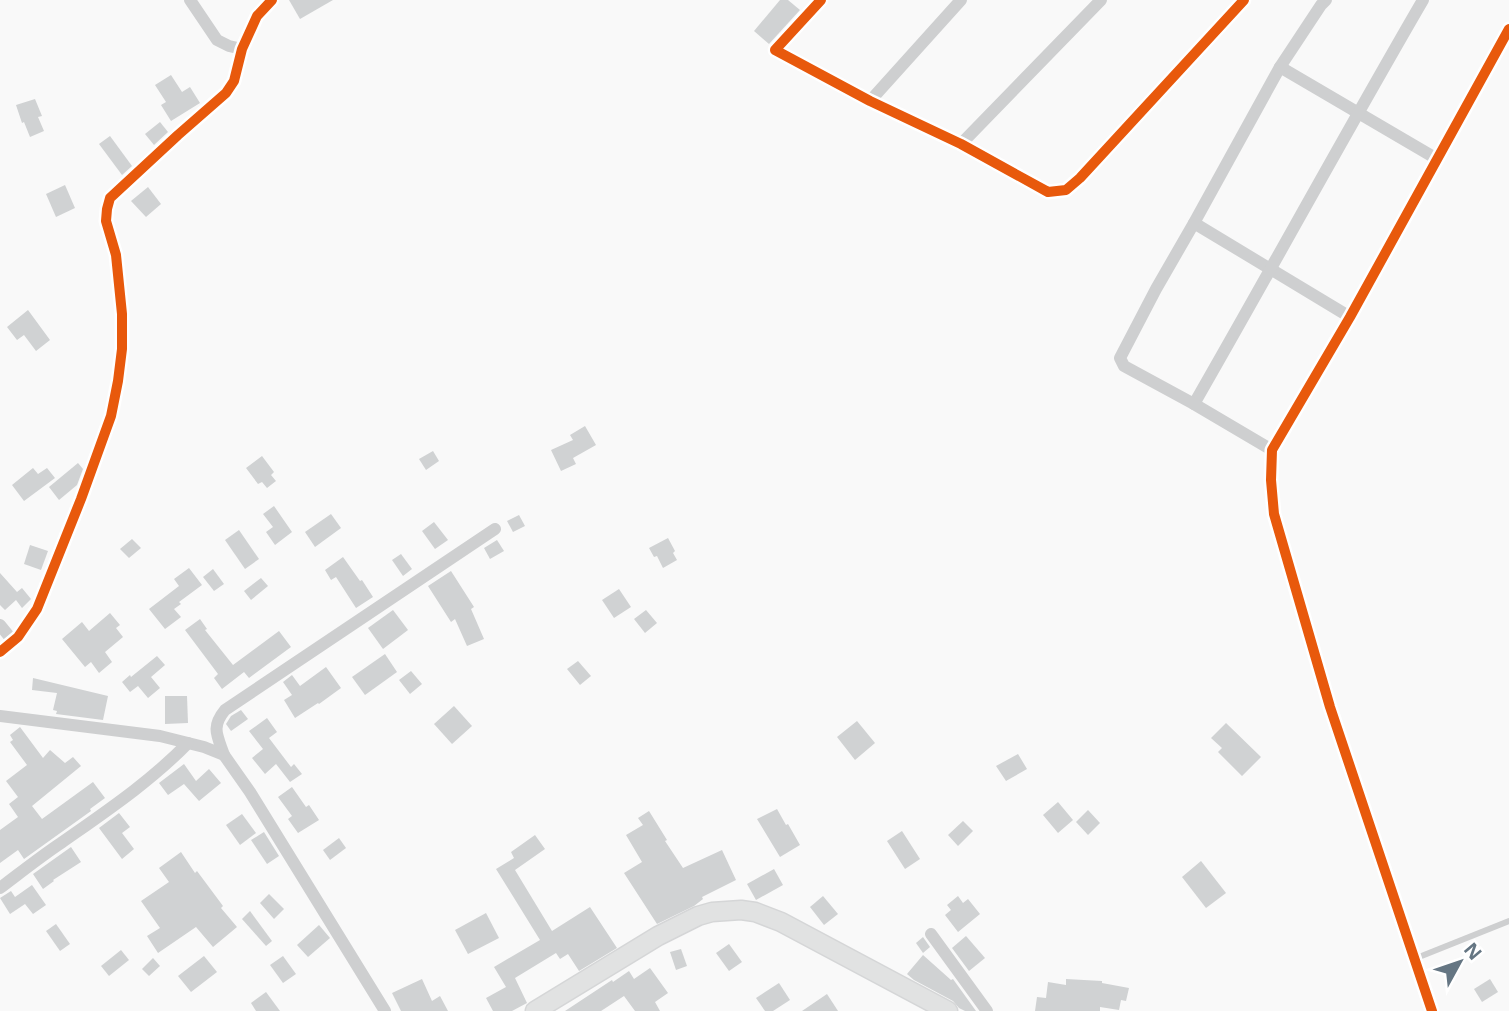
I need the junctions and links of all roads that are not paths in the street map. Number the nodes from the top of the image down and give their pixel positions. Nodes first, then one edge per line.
1 (190, 0) edge
2 (272, 0) edge
3 (821, 0) edge
4 (961, 0) edge
5 (1101, 0) edge
6 (1244, 0) edge
7 (1326, 0) edge
8 (1423, 0) edge
9 (1509, 29) edge
10 (242, 49) junction
11 (1280, 67) junction
12 (870, 101) junction
13 (1358, 111) junction
14 (961, 144) junction
15 (1437, 159) junction
16 (1194, 223) junction
17 (1272, 270) junction
18 (1350, 317) junction
19 (1194, 404) junction
20 (1272, 450) junction
21 (495, 528) dead end
22 (0, 625) edge
23 (13, 641) junction
24 (0, 652) edge
25 (0, 716) edge
26 (188, 743) junction
27 (224, 755) junction
28 (0, 888) edge
29 (1509, 921) edge
30 (931, 934) dead end
31 (1414, 959) junction
32 (385, 1011) edge
33 (535, 1011) edge
34 (948, 1011) edge
35 (987, 1011) edge
36 (1432, 1011) edge

1 - 10 street
2 - 10 street
3 - 12 street
4 - 12 street
5 - 14 street
6 - 14 street
7 - 11 street
8 - 13 street
9 - 15 street
10 - 23 street
11 - 13 street
11 - 16 street
12 - 14 street
13 - 15 street
13 - 17 street
15 - 18 street
16 - 17 street
16 - 19 street
17 - 18 street
17 - 19 street
18 - 20 street
19 - 20 street
20 - 31 street
21 - 27 street
22 - 23 street
23 - 24 street
25 - 26 street
26 - 27 street
26 - 28 street
27 - 32 street
29 - 31 lane
30 - 35 street
31 - 36 street
33 - 34 main road

